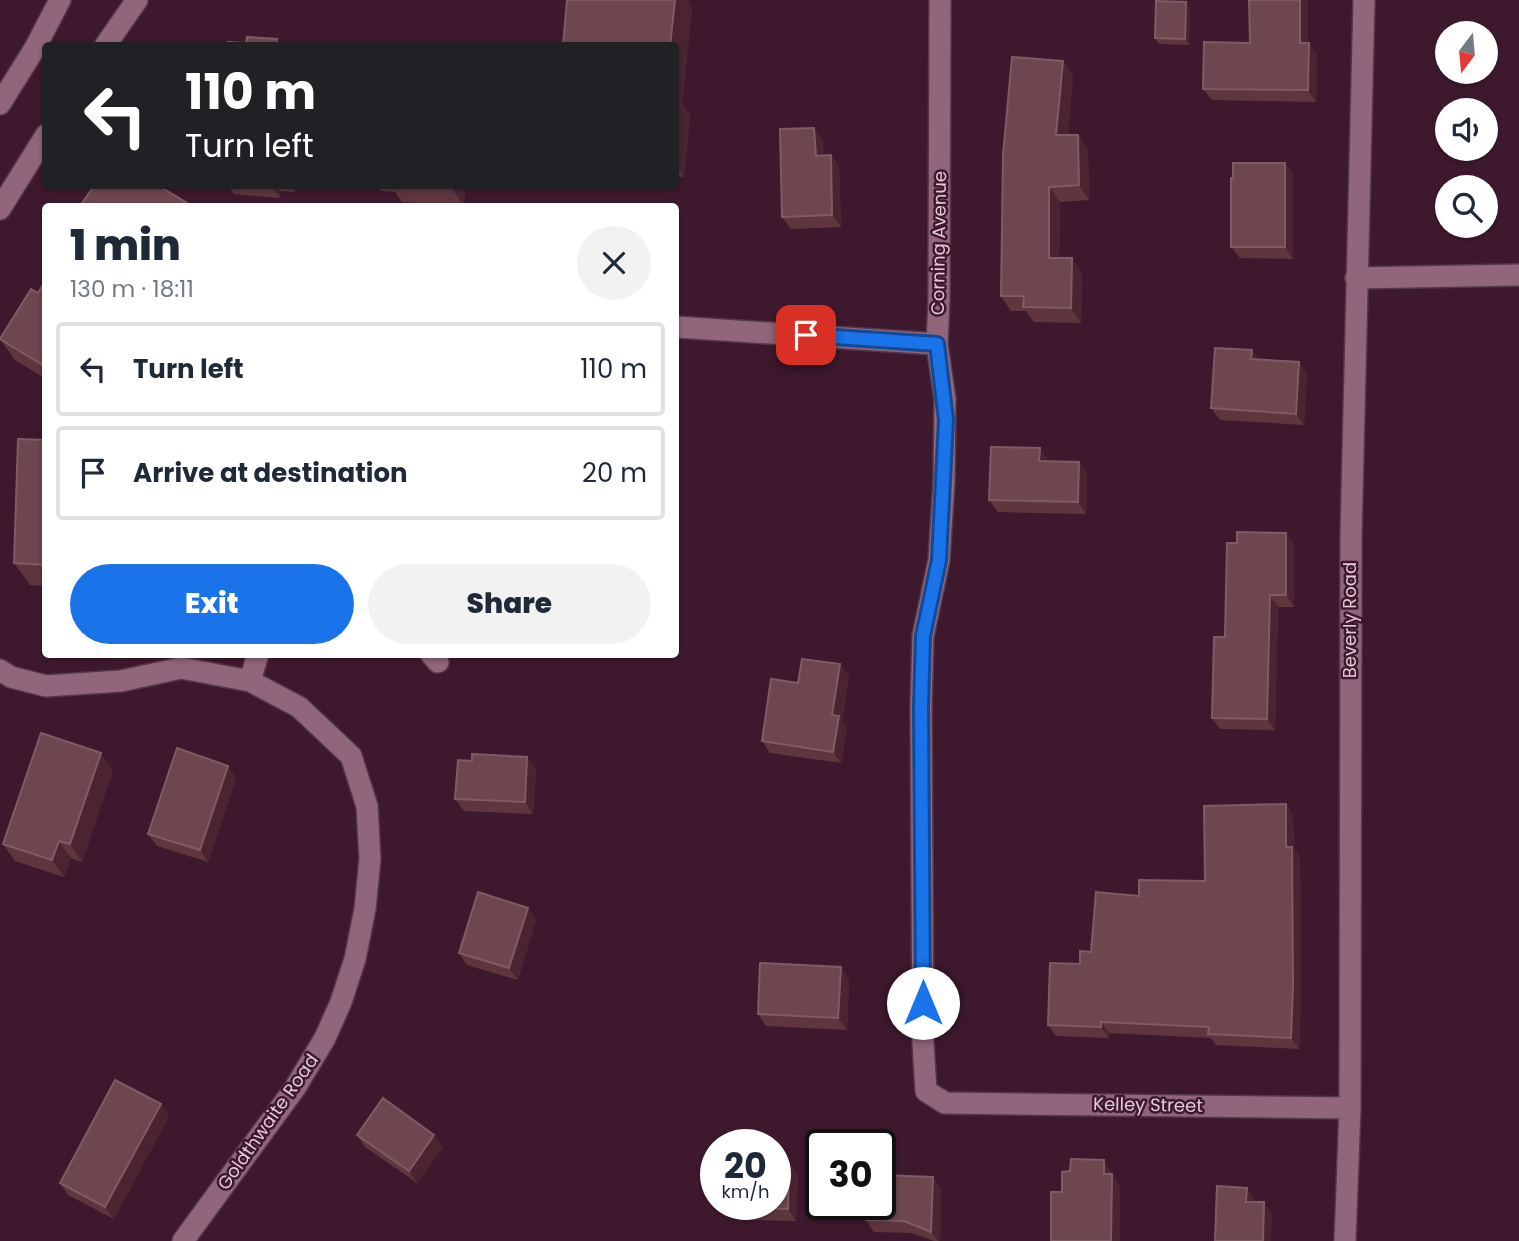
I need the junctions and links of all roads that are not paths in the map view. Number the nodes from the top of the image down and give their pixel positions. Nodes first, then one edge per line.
1 (60, 0) edge
2 (940, 0) edge
3 (1364, 0) edge
4 (132, 2) edge
5 (107, 42) edge
6 (0, 104) edge
7 (42, 141) edge
8 (0, 209) edge
9 (1519, 275) edge
10 (1356, 278) junction
11 (679, 327) edge
12 (937, 344) junction
13 (257, 658) edge
14 (0, 670) edge
15 (250, 681) junction
16 (946, 1103) joint
17 (1350, 1108) junction
18 (183, 1241) edge
19 (1345, 1241) edge

1 - 6 street
2 - 12 street, Corning Avenue
3 - 10 street, Beverly Road
4 - 5 street
7 - 8 street
9 - 10 street
10 - 17 street, Beverly Road
11 - 12 street
12 - 16 street, Corning Avenue
13 - 15 street
14 - 15 street, Goldthwaite Road
15 - 18 street, Goldthwaite Road
16 - 17 street, Kelley Street
17 - 19 street, Beverly Road

